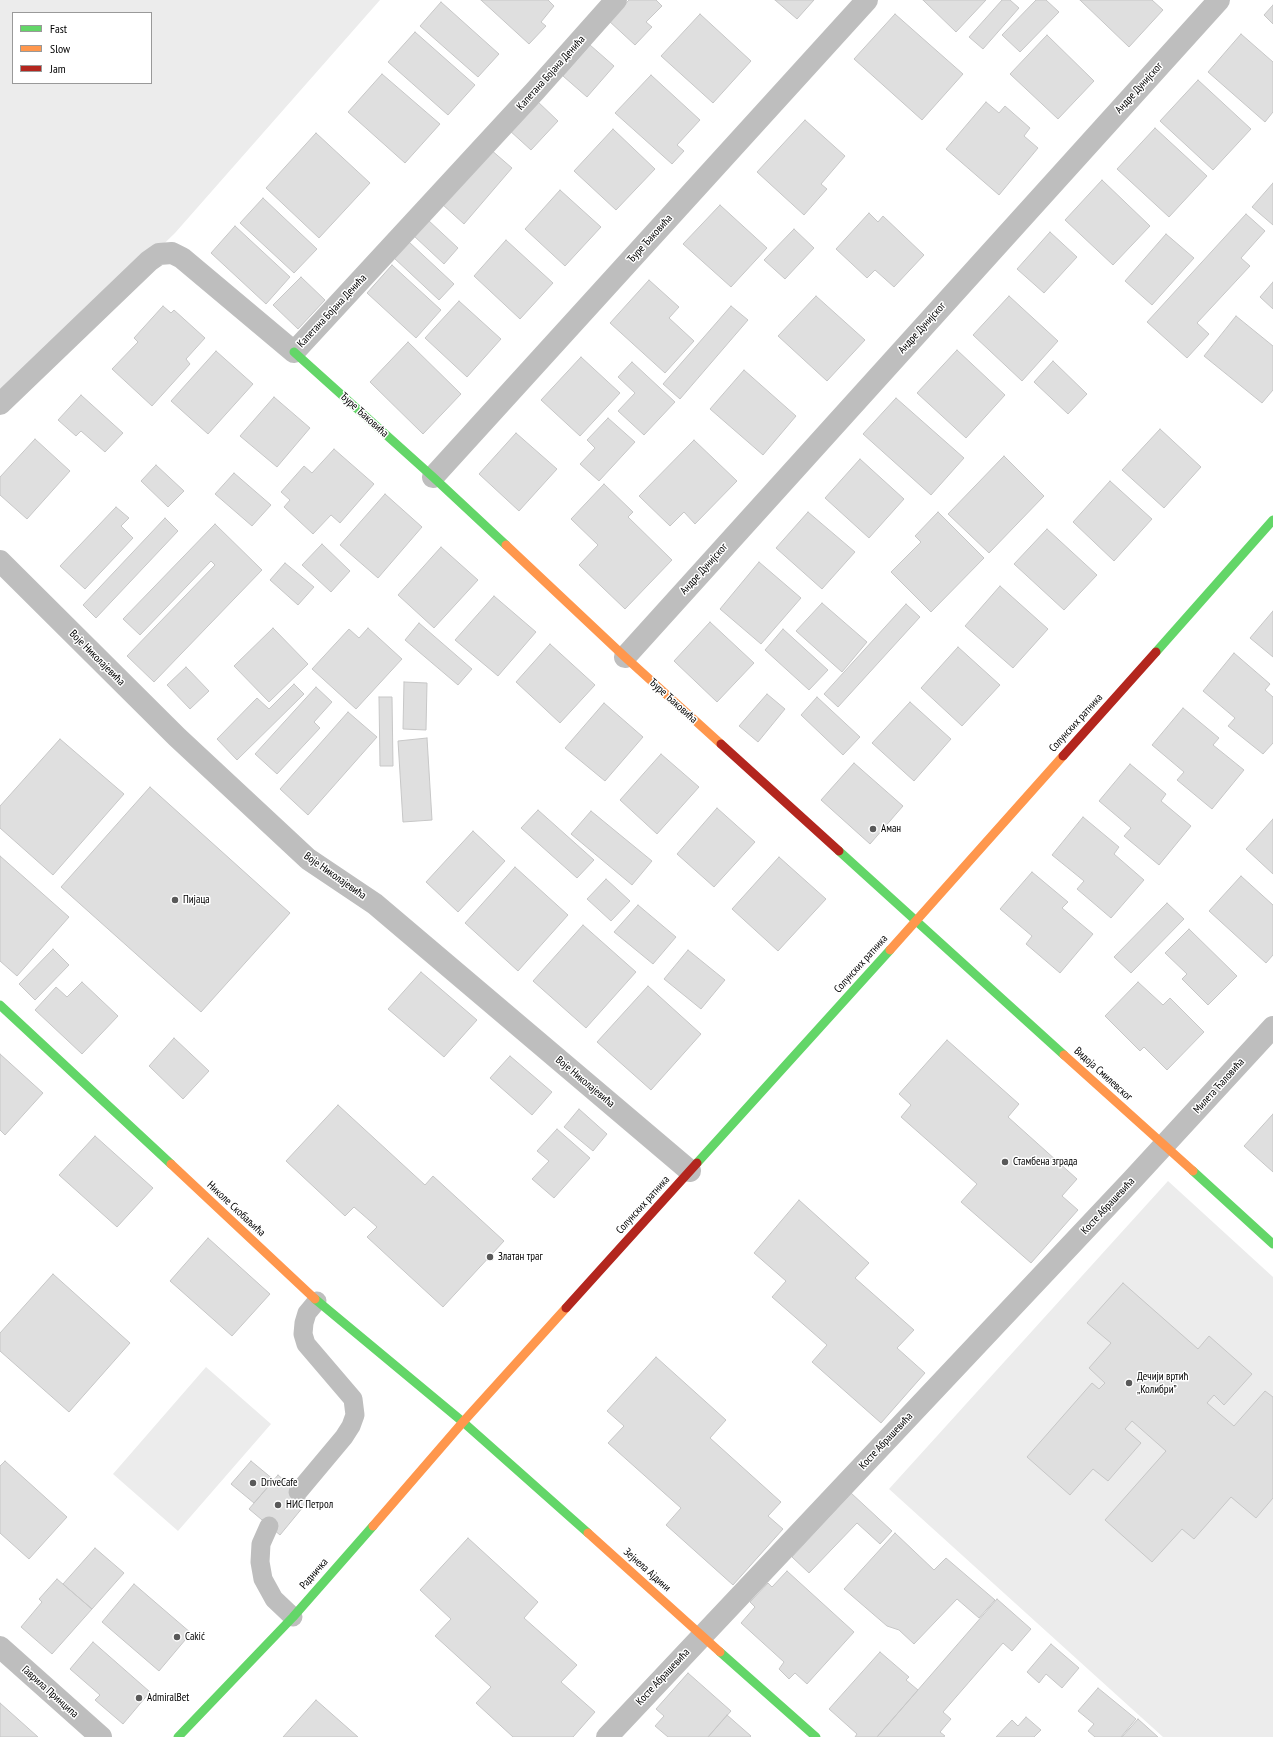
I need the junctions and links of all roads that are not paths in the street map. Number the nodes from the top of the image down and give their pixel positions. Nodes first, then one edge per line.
1 (616, 0) edge
2 (866, 0) edge
3 (1219, 0) edge
4 (294, 352) junction
5 (0, 404) edge
6 (433, 477) junction
7 (1273, 520) edge
8 (0, 561) edge
9 (625, 657) junction
10 (916, 921) junction
11 (0, 1005) edge
12 (1273, 1027) edge
13 (1165, 1146) junction
14 (690, 1171) junction
15 (1273, 1244) edge
16 (317, 1301) junction
17 (463, 1422) junction
18 (298, 1492) dead end
19 (269, 1526) dead end
20 (293, 1617) junction
21 (702, 1635) junction
22 (0, 1647) edge
23 (100, 1737) edge
24 (178, 1737) edge
25 (607, 1737) edge
26 (816, 1737) edge

1 - 4 street, Капетана Бојана Денића
2 - 6 street, Ђуре Ђаковића
3 - 9 street, Андре Дунијског
4 - 5 street, Капетана Бојана Денића
4 - 6 street, Ђуре Ђаковића
6 - 9 street, Ђуре Ђаковића
7 - 10 street, Солунских ратника
8 - 14 street, Воје Николајевића
9 - 10 street, Ђуре Ђаковића
10 - 13 street, Видоја Смилевског
10 - 14 street, Солунских ратника
11 - 16 street, Николе Скобаљића
12 - 13 street, Милета Ћаловића
13 - 15 street, Видоја Смилевског
13 - 21 street, Косте Абрашевића
14 - 17 street, Солунских ратника
16 - 17 street, Николе Скобаљића
16 - 18 lane
17 - 20 street, Радничка
17 - 21 street, Зејнела Ајдини
19 - 20 lane
20 - 24 street, Радничка
21 - 25 street, Косте Абрашевића
21 - 26 street, Зејнела Ајдини
22 - 23 street, Гаврила Принципа

